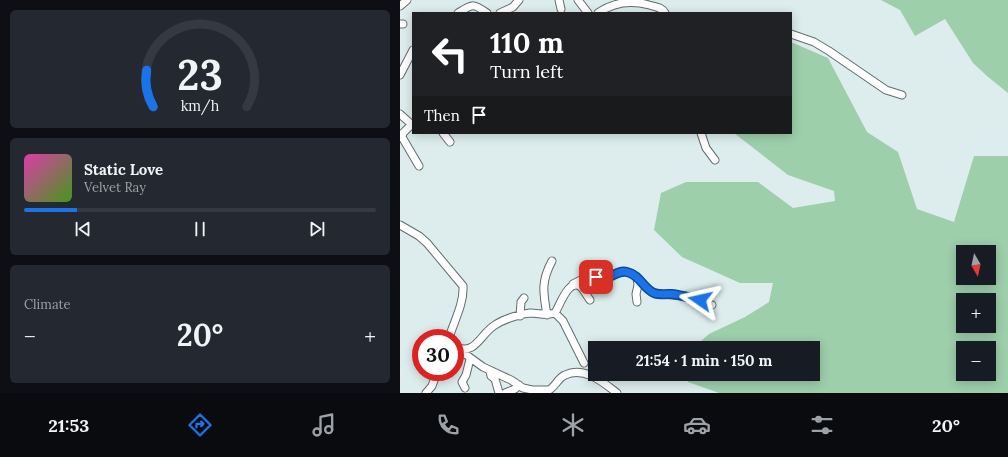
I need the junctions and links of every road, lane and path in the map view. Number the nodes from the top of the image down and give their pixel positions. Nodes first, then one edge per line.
1 (407, 0) edge
2 (519, 0) edge
3 (559, 0) edge
4 (578, 0) edge
5 (471, 3) edge
6 (400, 6) edge
7 (561, 9) dead end
8 (459, 12) edge
9 (486, 12) edge
10 (502, 12) edge
11 (587, 12) edge
12 (600, 12) edge
13 (666, 12) edge
14 (792, 34) edge
15 (412, 52) edge
16 (400, 75) edge
17 (902, 94) dead end
18 (400, 114) edge
19 (411, 123) edge
20 (445, 134) edge
21 (701, 134) edge
22 (450, 142) dead end
23 (714, 160) dead end
24 (419, 166) dead end
25 (400, 225) edge
26 (552, 261) dead end
27 (637, 277) junction
28 (573, 284) junction
29 (524, 298) dead end
30 (590, 300) dead end
31 (637, 302) dead end
32 (712, 305) dead end
33 (555, 312) junction
34 (547, 315) junction
35 (520, 316) junction
36 (452, 329) edge
37 (464, 350) edge
38 (464, 352) edge
39 (470, 359) junction
40 (584, 363) dead end
41 (490, 371) junction
42 (434, 381) edge
43 (519, 385) junction
44 (465, 388) dead end
45 (426, 393) edge
46 (499, 393) edge
47 (505, 393) edge
48 (617, 393) edge

1 - 6 street
2 - 10 street
3 - 7 street
4 - 11 street
5 - 8 street
5 - 9 street
12 - 13 street
14 - 17 street
15 - 16 street
18 - 19 street
19 - 24 street
20 - 22 street
21 - 23 street
25 - 36 street
26 - 34 street
27 - 28 street
27 - 31 street
27 - 32 street
28 - 30 street
28 - 33 street
29 - 35 street
33 - 34 street
33 - 40 street
34 - 35 street
35 - 37 street
38 - 39 street
39 - 41 street
39 - 44 street
41 - 43 street
41 - 46 street
42 - 45 street
43 - 47 street
43 - 48 street

